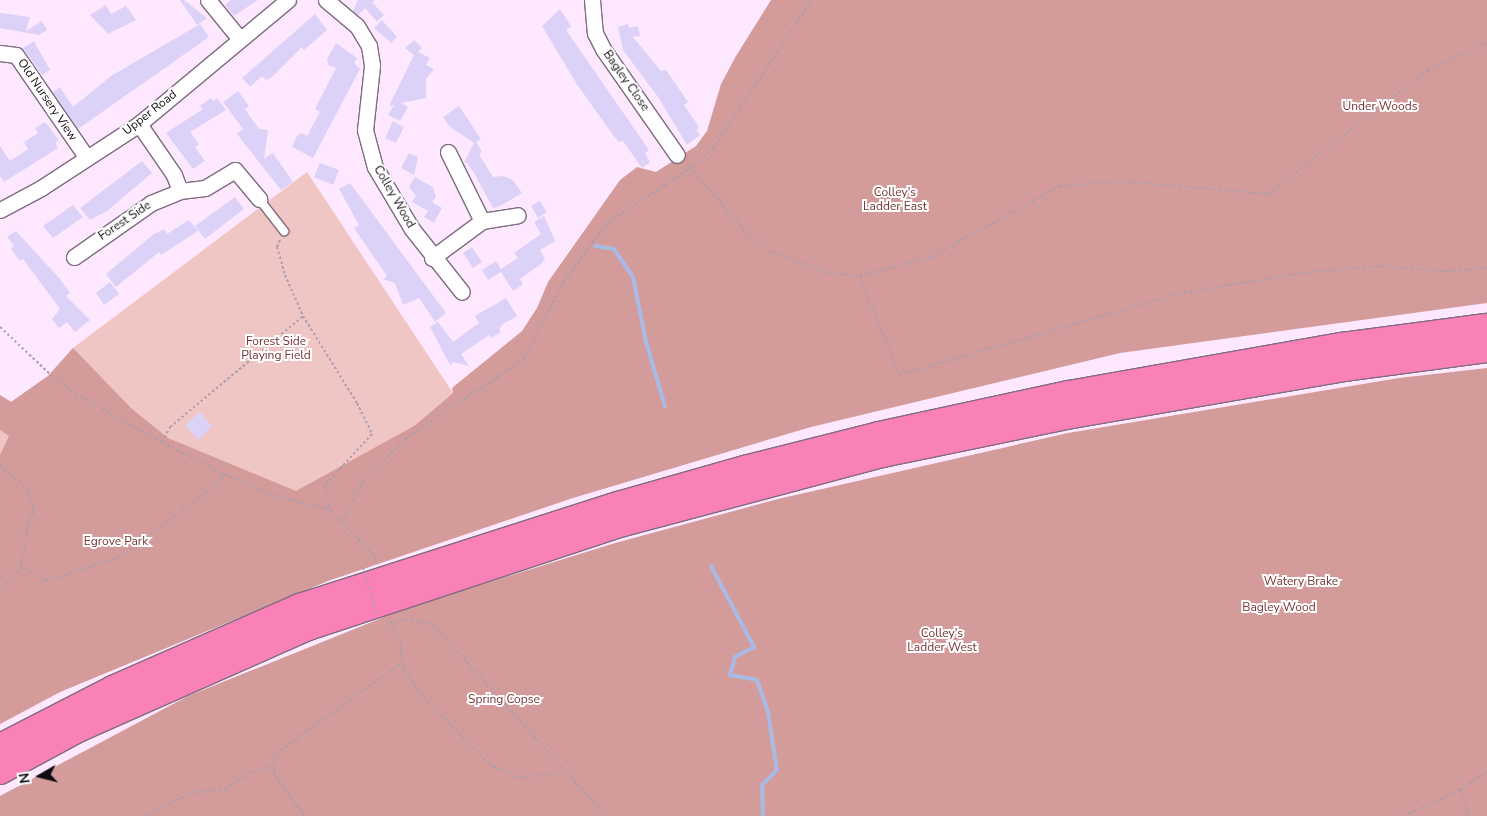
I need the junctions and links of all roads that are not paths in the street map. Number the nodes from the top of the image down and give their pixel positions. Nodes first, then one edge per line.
1 (208, 0) edge
2 (288, 0) edge
3 (326, 0) edge
4 (592, 0) edge
5 (239, 38) junction
6 (0, 53) edge
7 (139, 124) junction
8 (448, 152) dead end
9 (677, 155) road end
10 (87, 158) junction
11 (180, 191) junction
12 (259, 199) joint
13 (0, 210) edge
14 (518, 216) dead end
15 (482, 221) junction
16 (284, 231) road end
17 (74, 258) dead end
18 (432, 258) junction
19 (462, 292) dead end
20 (1487, 327) edge
21 (1487, 349) edge
22 (0, 747) edge
23 (0, 771) edge

1 - 5 street
2 - 5 street, Upper Road
3 - 18 street, Colley Wood
4 - 9 street, Bagley Close
5 - 7 street, Upper Road
6 - 10 street, Old Nursery View
7 - 10 street, Upper Road
7 - 11 street
8 - 15 street
10 - 13 street, Upper Road
11 - 12 street, Forest Side
11 - 17 street, Forest Side
12 - 16 lane
14 - 15 street
15 - 18 street
18 - 19 street, Colley Wood
20 - 22 highway
21 - 23 highway

